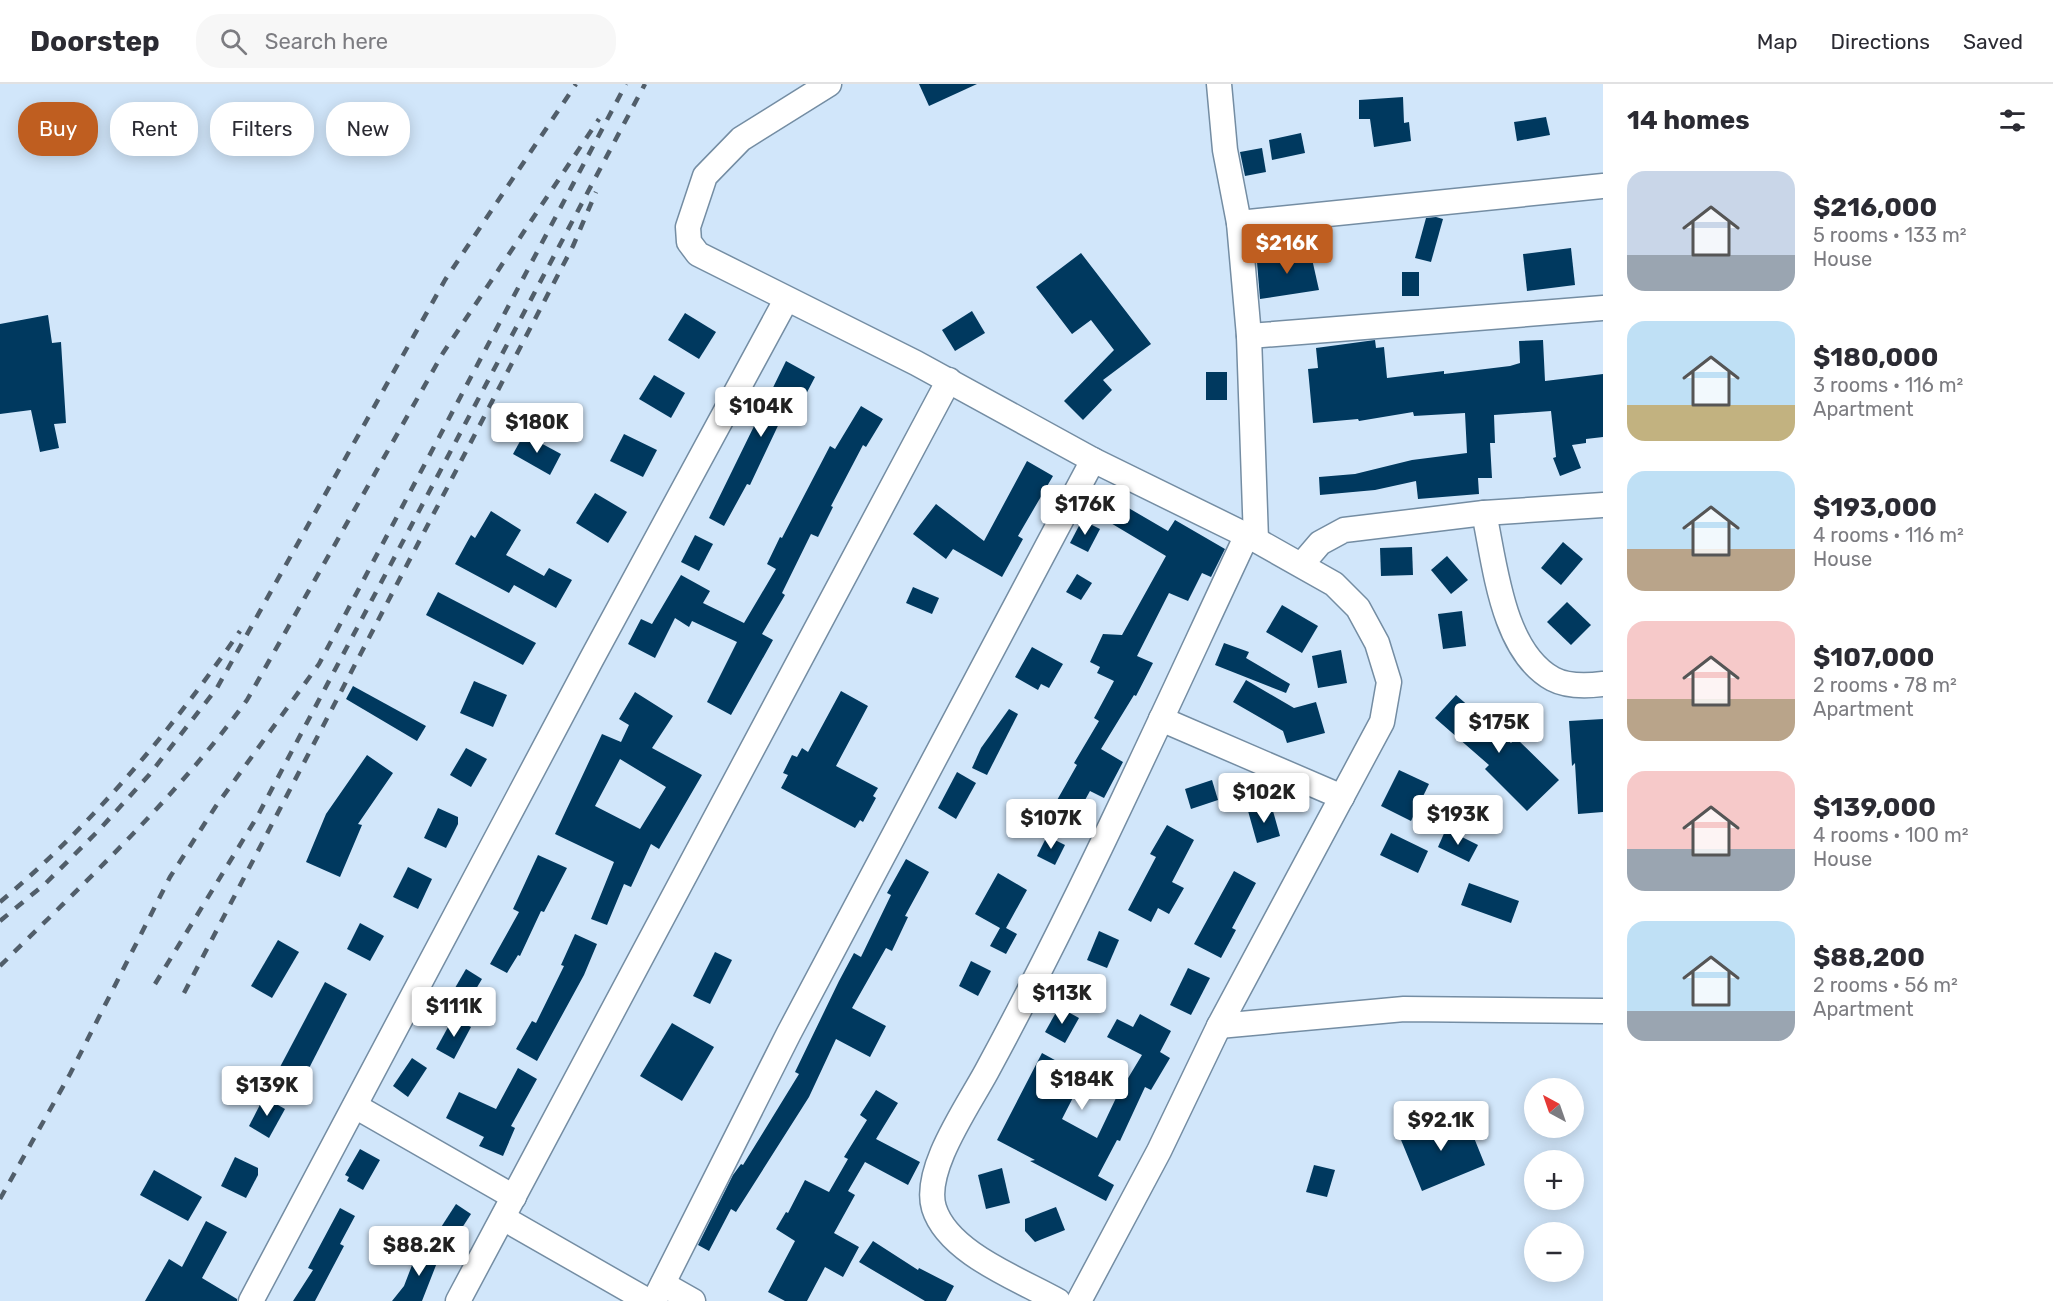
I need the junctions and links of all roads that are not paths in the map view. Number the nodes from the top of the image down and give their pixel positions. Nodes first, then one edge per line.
1 (828, 84) edge
2 (1219, 84) edge
3 (1603, 186) edge
4 (1239, 222) junction
5 (786, 300) junction
6 (1603, 308) edge
7 (1249, 336) junction
8 (948, 380) junction
9 (1093, 460) junction
10 (1603, 505) edge
11 (1484, 513) junction
12 (1251, 538) junction
13 (1302, 564) junction
14 (1603, 684) edge
15 (1161, 719) junction
16 (1342, 797) junction
17 (1603, 1011) edge
18 (1219, 1026) junction
19 (355, 1106) junction
20 (514, 1197) junction
21 (503, 1218) junction
22 (655, 1295) edge
23 (251, 1301) edge
24 (458, 1301) edge
25 (693, 1301) edge
26 (1058, 1301) edge
27 (1079, 1301) edge

1 - 5 street
2 - 4 street
3 - 4 street
4 - 7 street
5 - 8 street
5 - 19 street
6 - 7 street
7 - 12 street
8 - 9 street
8 - 20 street
9 - 12 street
9 - 22 street
10 - 11 street
11 - 13 street
11 - 14 street
12 - 13 street
12 - 15 street
13 - 16 street
15 - 16 street
15 - 26 street
16 - 18 street
17 - 18 street
18 - 27 street
19 - 20 street
19 - 23 street
20 - 21 street
21 - 22 street
21 - 24 street
22 - 25 street

